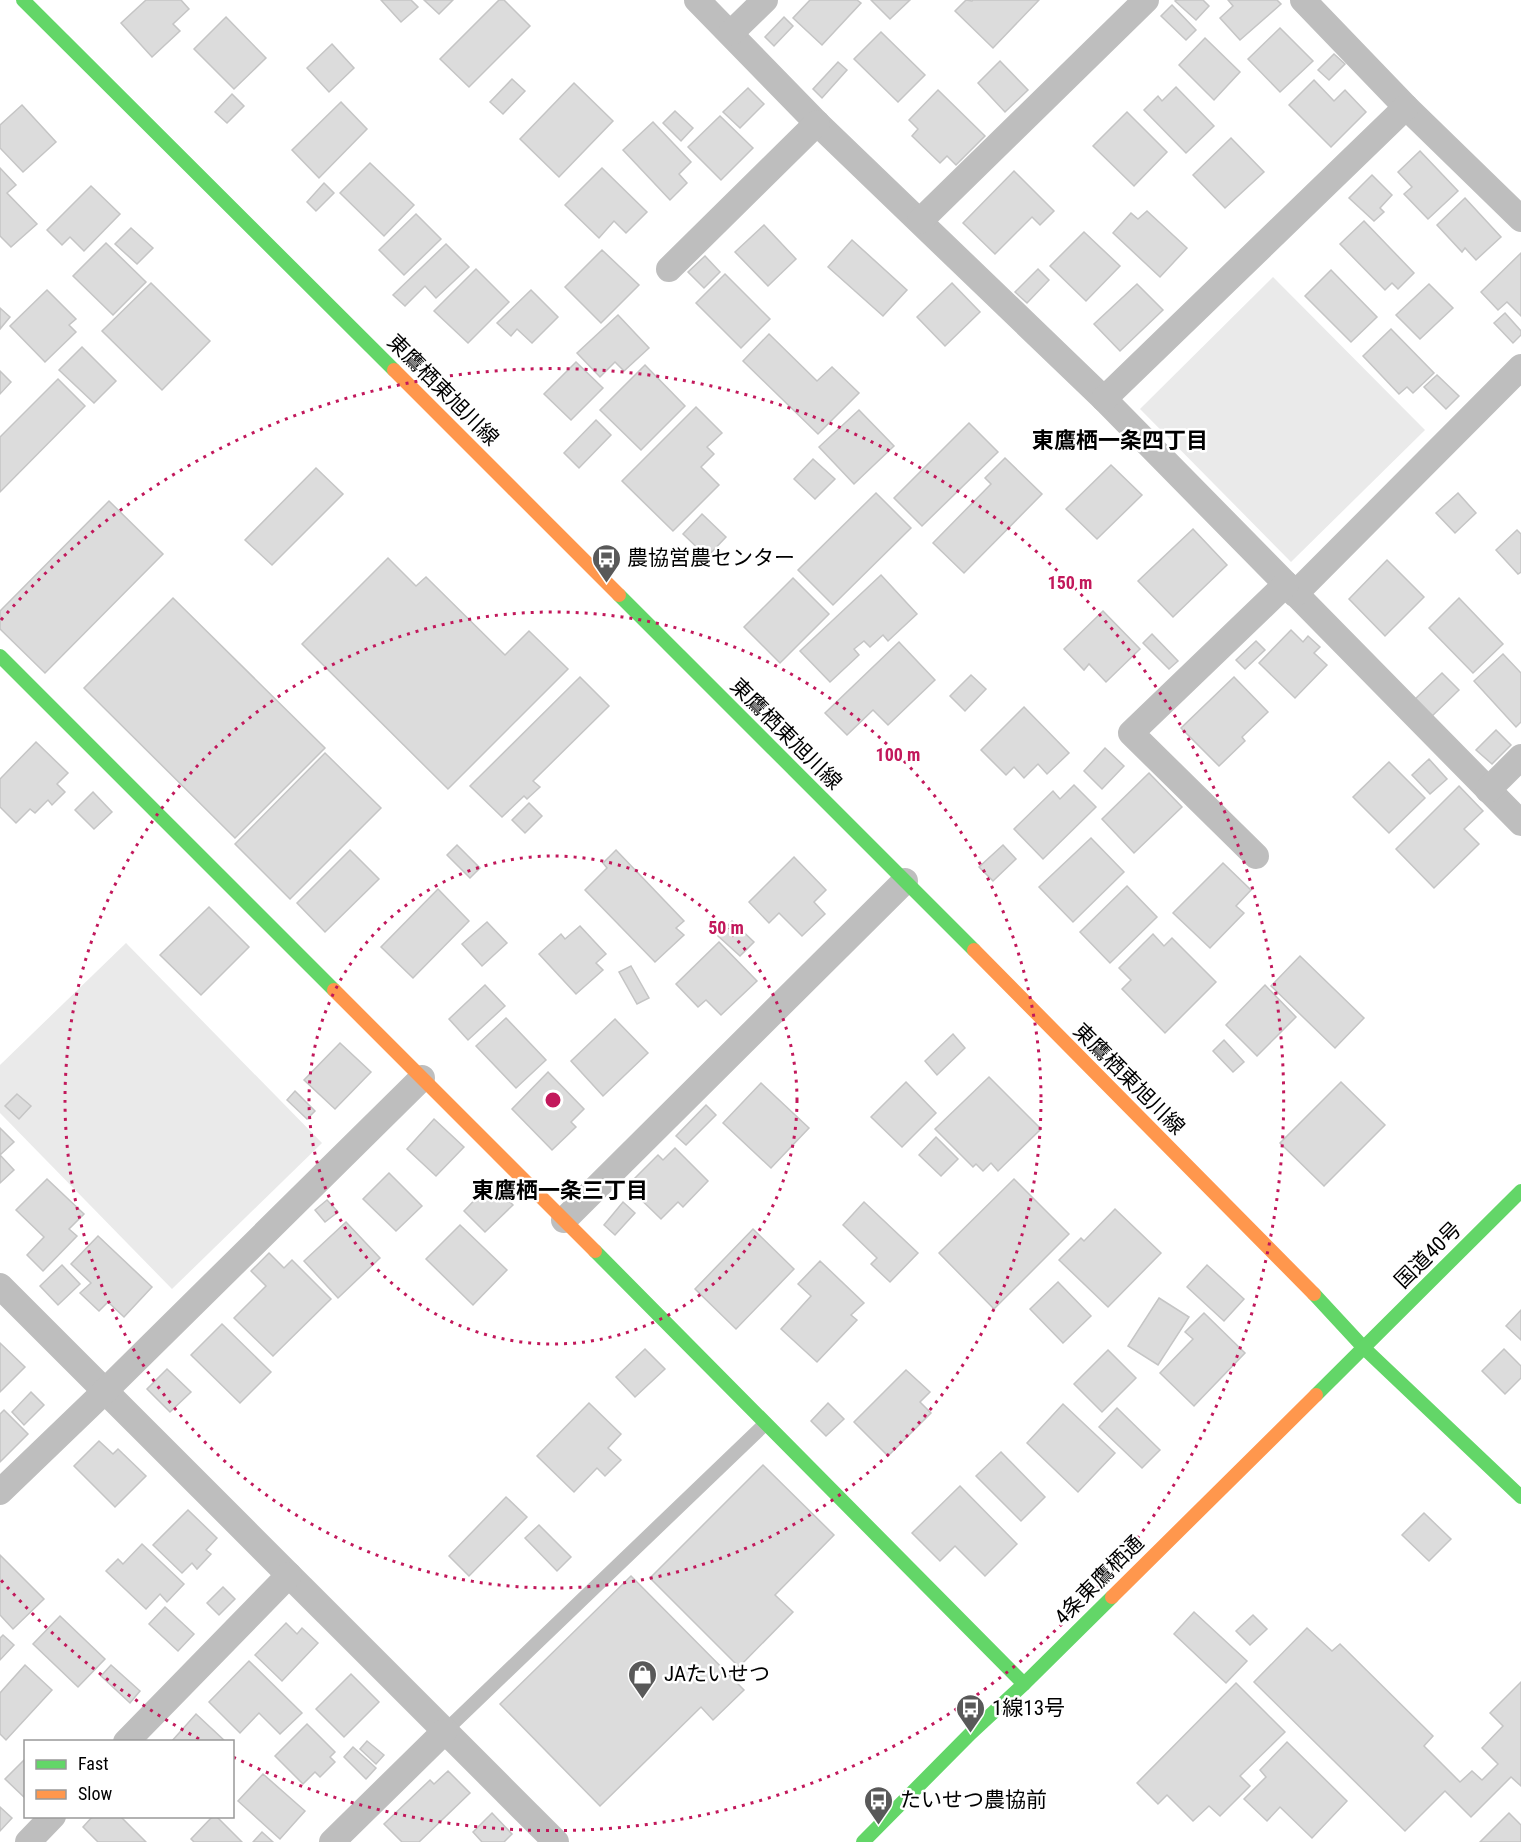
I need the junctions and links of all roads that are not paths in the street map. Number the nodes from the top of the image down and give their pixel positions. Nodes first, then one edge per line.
1 (23, 0) edge
2 (697, 0) edge
3 (765, 0) edge
4 (1146, 0) edge
5 (1303, 0) edge
6 (731, 33) junction
7 (1406, 106) junction
8 (817, 123) junction
9 (1521, 219) edge
10 (920, 221) junction
11 (669, 269) dead end
12 (1521, 367) edge
13 (1104, 399) junction
14 (1291, 589) junction
15 (0, 656) edge
16 (1521, 757) edge
17 (1488, 790) junction
18 (1521, 823) edge
19 (1256, 856) dead end
20 (905, 881) junction
21 (422, 1078) junction
22 (1521, 1191) edge
23 (564, 1220) junction
24 (0, 1286) edge
25 (1364, 1348) junction
26 (105, 1391) junction
27 (765, 1424) junction
28 (0, 1492) edge
29 (1521, 1497) edge
30 (289, 1575) junction
31 (1023, 1684) junction
32 (444, 1732) junction
33 (128, 1740) edge
34 (51, 1818) edge
35 (28, 1842) edge
36 (332, 1842) edge
37 (556, 1842) edge
38 (863, 1842) edge

1 - 20 main road, 東鷹栖東旭川線
2 - 6 street
3 - 6 street
4 - 10 street
5 - 7 street
6 - 8 street
7 - 9 street
7 - 13 street
8 - 10 street
8 - 11 street
10 - 13 street
12 - 14 street
13 - 14 street
14 - 17 street
14 - 19 street
15 - 21 main road
16 - 17 street
17 - 18 street
20 - 23 street
20 - 25 main road, 東鷹栖東旭川線
21 - 23 main road
21 - 26 street
22 - 25 main road, 国道40号
23 - 27 main road
24 - 26 street
25 - 29 main road, 東鷹栖東旭川線
25 - 31 main road, 4条東鷹栖通
26 - 28 street
26 - 30 street
27 - 31 main road
27 - 32 lane
30 - 32 street
30 - 33 street
31 - 38 main road, 4条東鷹栖通
32 - 36 street
32 - 37 street
34 - 35 street

